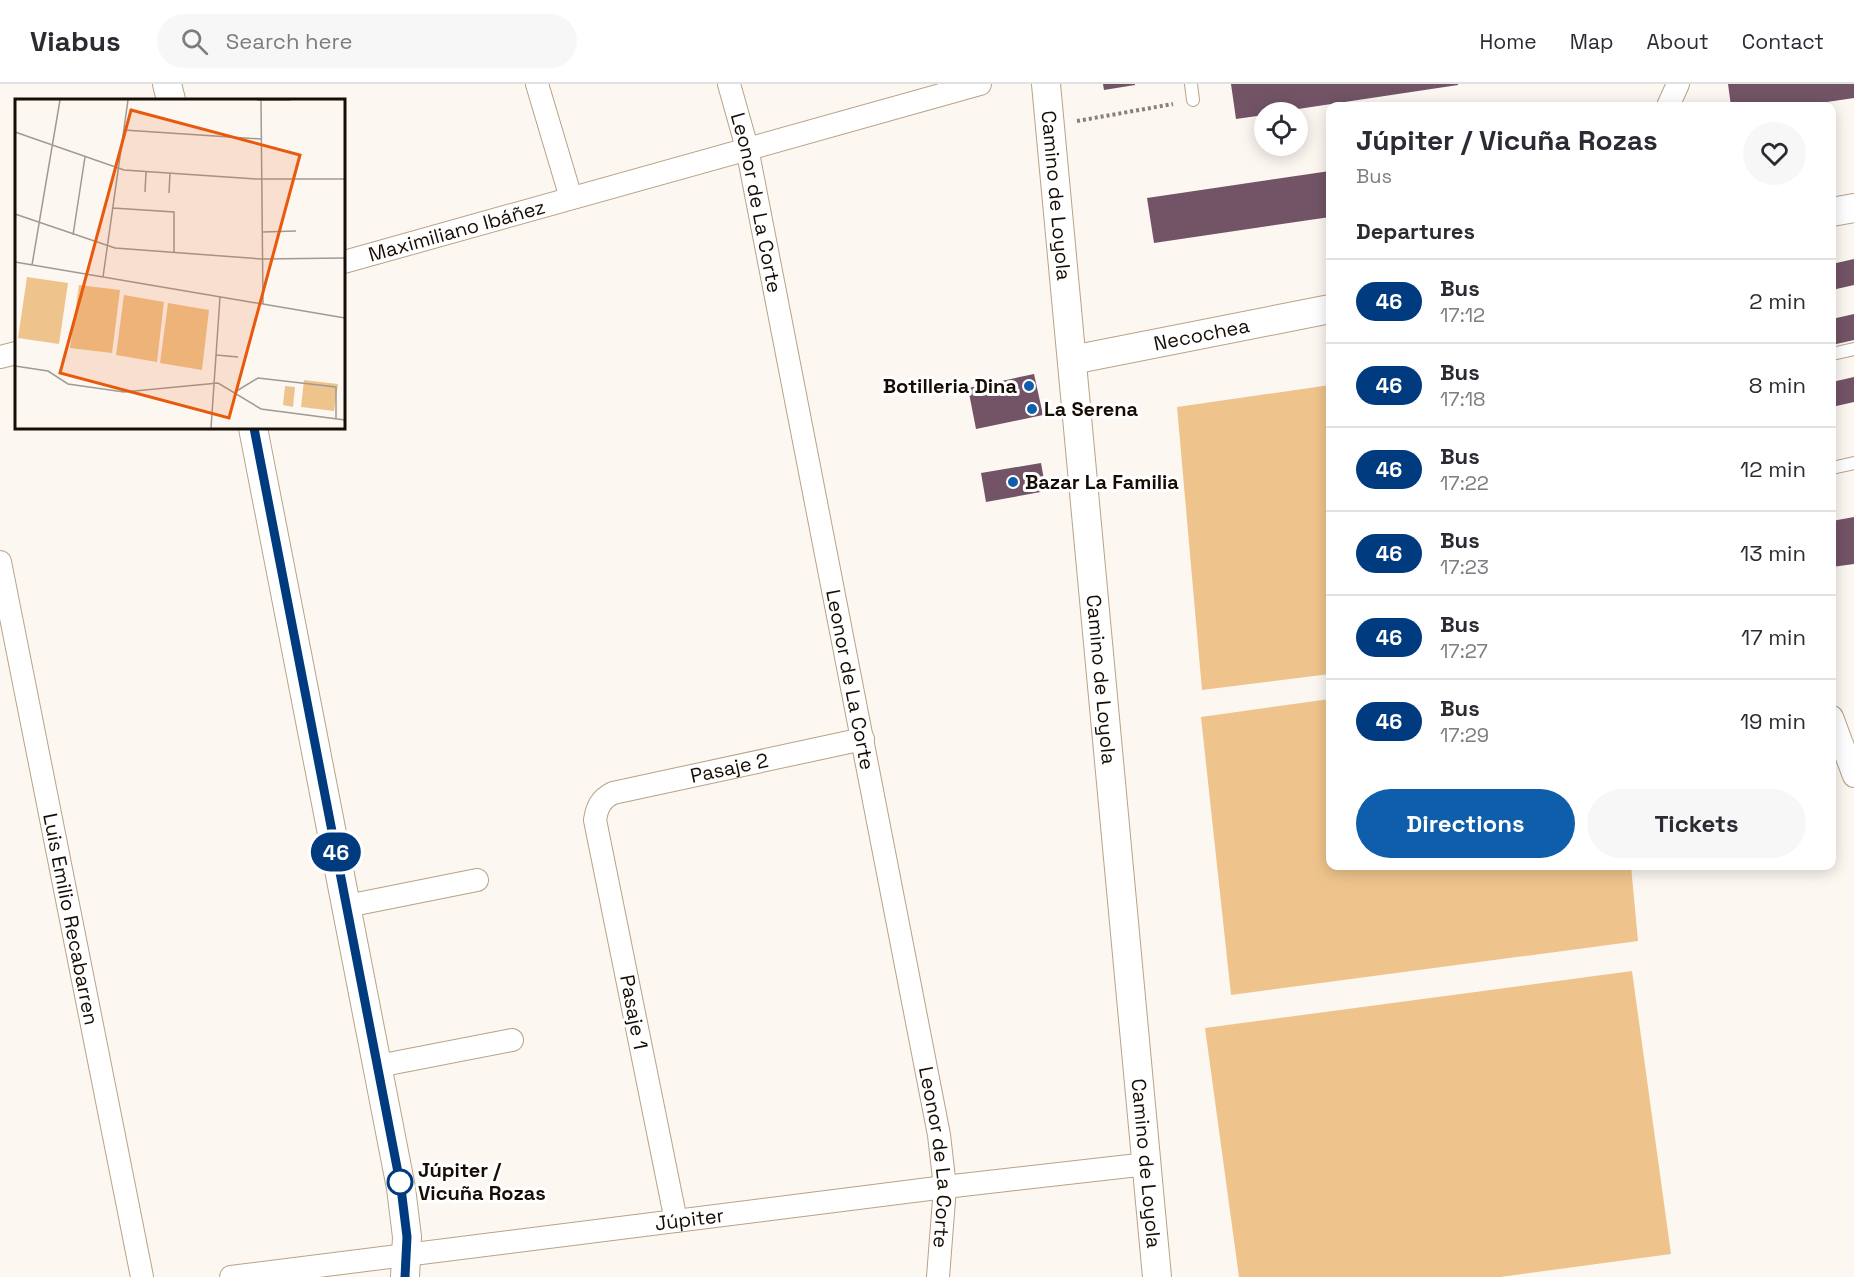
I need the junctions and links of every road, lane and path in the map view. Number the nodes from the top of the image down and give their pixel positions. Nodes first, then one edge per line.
1 (167, 84) edge
2 (537, 84) edge
3 (729, 84) edge
4 (980, 84) edge
5 (1046, 84) edge
6 (1191, 84) edge
7 (171, 99) edge
8 (1193, 100) joint
9 (1050, 126) junction
10 (747, 148) junction
11 (571, 198) junction
12 (1854, 208) edge
13 (1836, 211) edge
14 (345, 262) edge
15 (1326, 310) edge
16 (1854, 349) edge
17 (15, 353) edge
18 (1836, 353) edge
19 (0, 357) edge
20 (1072, 360) junction
21 (254, 429) edge
22 (1854, 463) edge
23 (1836, 467) edge
24 (0, 562) edge
25 (1836, 728) edge
26 (863, 739) junction
27 (1854, 776) edge
28 (600, 803) joint
29 (477, 880) dead end
30 (347, 906) junction
31 (512, 1040) dead end
32 (378, 1066) junction
33 (1147, 1164) junction
34 (945, 1186) junction
35 (676, 1221) junction
36 (405, 1266) edge
37 (142, 1277) edge
38 (231, 1277) edge
39 (938, 1277) edge
40 (1157, 1277) edge

1 - 7 street
2 - 11 street, Maximiliano Ibáñez
3 - 10 street, Leonor de La Corte
4 - 10 street, Maximiliano Ibáñez
5 - 9 street, Camino de Loyola
6 - 8 lane
8 - 9 path
9 - 20 street, Camino de Loyola
10 - 11 street, Maximiliano Ibáñez
10 - 26 street, Leonor de La Corte
11 - 14 street, Maximiliano Ibáñez
12 - 13 street
15 - 20 street, Necochea
16 - 18 lane
17 - 19 street
20 - 33 street, Camino de Loyola
21 - 30 street
22 - 23 lane
24 - 37 street, Luis Emilio Recabarren
25 - 27 street
26 - 28 street, Pasaje 2
26 - 34 street, Leonor de La Corte
28 - 35 street, Pasaje 1
29 - 30 street
30 - 32 street
31 - 32 street
32 - 36 street
33 - 34 street, Júpiter
33 - 40 street, Camino de Loyola
34 - 35 street, Júpiter
34 - 39 street, Leonor de La Corte
35 - 36 street, Júpiter
36 - 38 street, Júpiter

